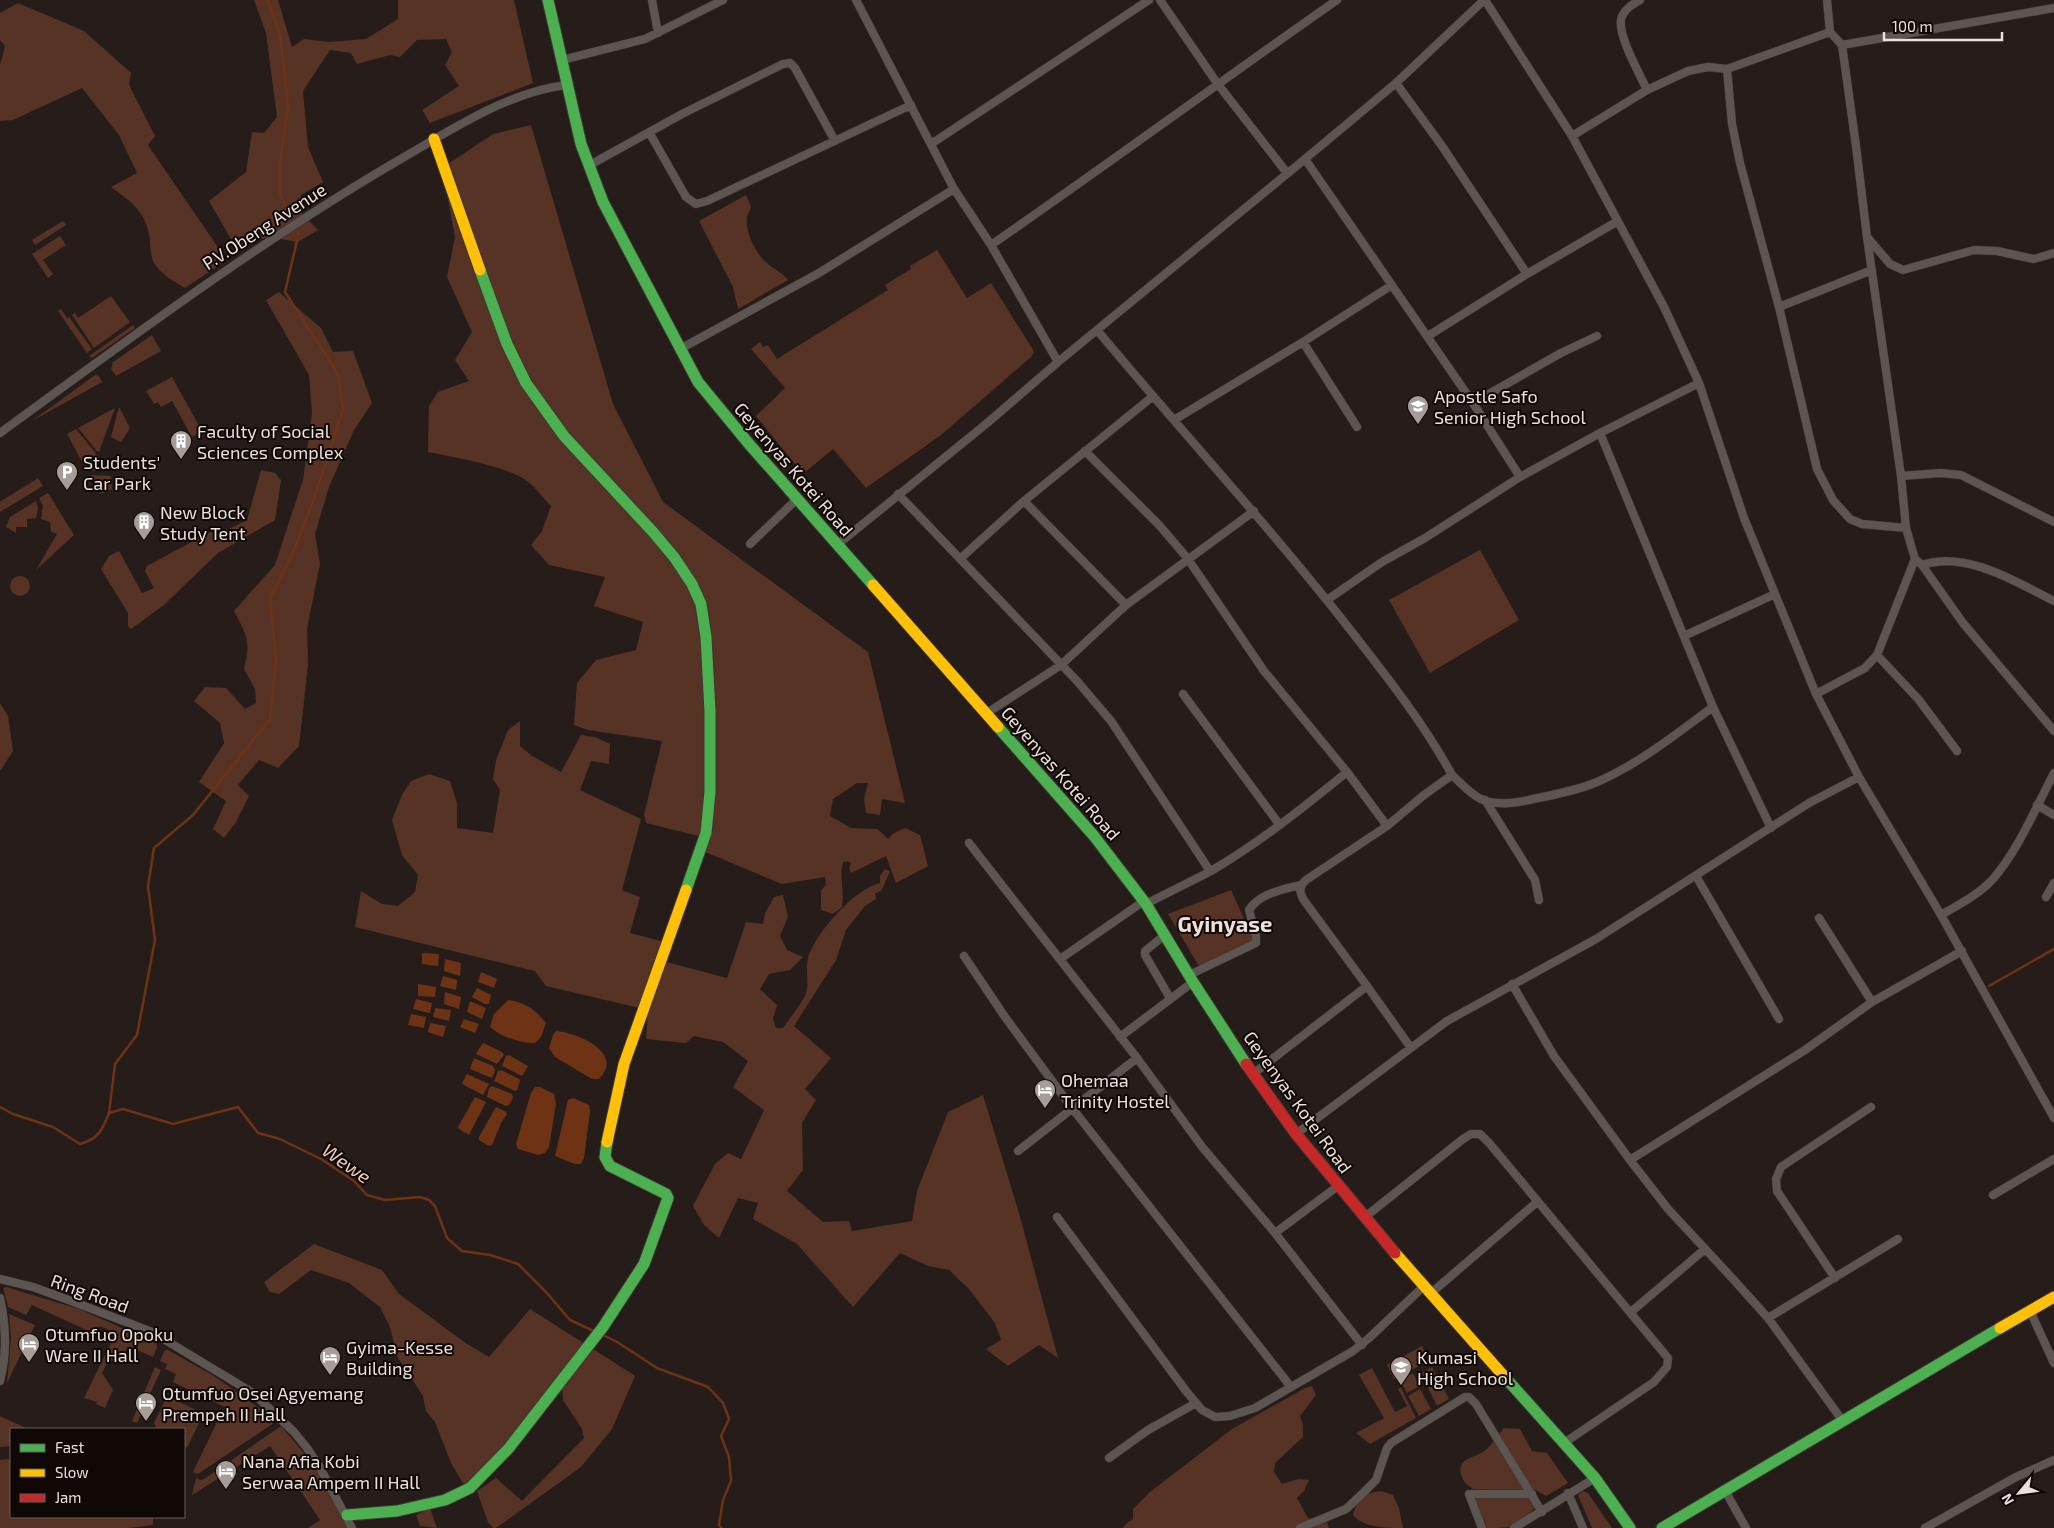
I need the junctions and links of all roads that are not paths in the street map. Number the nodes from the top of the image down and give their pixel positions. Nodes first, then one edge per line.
1 (548, 0) edge
2 (652, 0) edge
3 (723, 0) edge
4 (856, 0) edge
5 (1149, 0) edge
6 (1160, 0) edge
7 (1336, 0) edge
8 (1485, 0) edge
9 (1640, 0) edge
10 (1827, 0) edge
11 (2054, 8) edge
12 (1830, 32) junction
13 (658, 33) junction
14 (1842, 45) junction
15 (562, 60) junction
16 (1727, 69) junction
17 (1218, 83) junction
18 (1396, 83) junction
19 (567, 86) junction
20 (1648, 90) junction
21 (911, 105) junction
22 (649, 132) junction
23 (1572, 136) junction
24 (434, 139) junction
25 (835, 140) junction
26 (931, 144) junction
27 (1305, 159) junction
28 (588, 166) junction
29 (1288, 173) junction
30 (954, 189) junction
31 (1618, 221) junction
32 (1867, 237) junction
33 (990, 245) junction
34 (2054, 253) edge
35 (1872, 270) junction
36 (1527, 274) junction
37 (1392, 285) junction
38 (1779, 307) junction
39 (1096, 330) junction
40 (1428, 336) junction
41 (1597, 336) dead end
42 (1303, 342) junction
43 (680, 349) junction
44 (1058, 362) junction
45 (1699, 383) junction
46 (1152, 397) junction
47 (1473, 403) junction
48 (1174, 420) junction
49 (1357, 427) dead end
50 (0, 432) edge
51 (1600, 433) junction
52 (1085, 451) junction
53 (1901, 476) junction
54 (1520, 477) junction
55 (898, 494) junction
56 (797, 499) junction
57 (1024, 501) junction
58 (1254, 512) junction
59 (2054, 522) edge
60 (1906, 528) junction
61 (750, 544) dead end
62 (837, 545) junction
63 (961, 558) junction
64 (1188, 559) junction
65 (1915, 559) junction
66 (1922, 566) junction
67 (1775, 594) junction
68 (1327, 600) junction
69 (2054, 601) edge
70 (1126, 605) junction
71 (1684, 636) junction
72 (1877, 655) junction
73 (1061, 664) junction
74 (1183, 694) dead end
75 (1816, 694) junction
76 (1713, 707) junction
77 (987, 713) junction
78 (2054, 732) edge
79 (1957, 750) dead end
80 (1347, 772) junction
81 (2054, 773) edge
82 (1452, 775) junction
83 (1859, 777) junction
84 (1485, 800) junction
85 (2037, 805) junction
86 (2054, 815) edge
87 (1279, 824) junction
88 (1387, 826) junction
89 (1770, 828) junction
90 (969, 843) dead end
91 (1210, 871) junction
92 (1696, 876) junction
93 (2054, 883) edge
94 (1300, 885) junction
95 (2046, 898) dead end
96 (1539, 900) dead end
97 (1145, 902) junction
98 (1941, 915) junction
99 (1819, 918) dead end
100 (1165, 935) junction
101 (1962, 951) junction
102 (964, 956) dead end
103 (1060, 959) junction
104 (1191, 979) junction
105 (1512, 984) junction
106 (1368, 986) junction
107 (1170, 998) junction
108 (1872, 1002) junction
109 (1779, 1019) dead end
110 (1120, 1036) junction
111 (1411, 1048) junction
112 (1137, 1058) junction
113 (1253, 1074) junction
114 (1871, 1107) dead end
115 (1072, 1108) junction
116 (2054, 1118) edge
117 (1296, 1134) junction
118 (1018, 1151) dead end
119 (2054, 1159) edge
120 (1630, 1160) junction
121 (1338, 1186) junction
122 (1993, 1195) dead end
123 (1537, 1202) junction
124 (1365, 1216) junction
125 (1057, 1217) dead end
126 (1275, 1233) junction
127 (1898, 1239) dead end
128 (1705, 1249) junction
129 (1835, 1278) junction
130 (0, 1279) edge
131 (1427, 1290) junction
132 (2054, 1297) edge
133 (0, 1298) edge
134 (2030, 1311) junction
135 (1631, 1312) junction
136 (1768, 1318) junction
137 (1362, 1345) junction
138 (2054, 1363) edge
139 (0, 1381) edge
140 (1291, 1386) junction
141 (1196, 1403) junction
142 (1842, 1420) junction
143 (1564, 1443) junction
144 (1109, 1458) dead end
145 (2054, 1460) edge
146 (1595, 1478) junction
147 (1724, 1489) junction
148 (1532, 1494) junction
149 (1568, 1494) junction
150 (1542, 1512) junction
151 (347, 1515) junction
152 (352, 1528) edge
153 (1300, 1528) edge
154 (1482, 1528) edge
155 (1514, 1528) edge
156 (1583, 1528) edge
157 (1630, 1528) edge
158 (1662, 1528) edge
159 (1746, 1528) edge
160 (1925, 1528) edge

1 - 15 street, Geyenyas Kotei Road
2 - 13 street
3 - 13 street
4 - 21 street
5 - 26 street
6 - 17 street
7 - 17 street
8 - 18 street
8 - 23 street
9 - 20 street
10 - 12 street
11 - 14 street
12 - 14 street
12 - 16 street
13 - 15 street
14 - 32 street
15 - 19 street, Geyenyas Kotei Road
16 - 20 street
16 - 38 street
17 - 29 street
17 - 33 street
18 - 27 street
18 - 36 street
19 - 24 street, P.V.Obeng Avenue
19 - 28 street, Geyenyas Kotei Road
20 - 23 street
21 - 25 street
21 - 26 street
22 - 25 street
22 - 25 street
22 - 28 street
23 - 31 street
24 - 50 street, P.V.Obeng Avenue
24 - 151 street
26 - 30 street
27 - 29 street
27 - 37 street
28 - 43 street, Geyenyas Kotei Road
29 - 39 street
30 - 33 street
30 - 43 street
31 - 36 street
31 - 45 street
32 - 34 street
32 - 35 street
33 - 44 street
35 - 38 street
35 - 53 street
36 - 40 street
37 - 40 street
37 - 42 street
38 - 60 street
39 - 44 street
39 - 46 street
40 - 47 street
41 - 47 street
42 - 48 street
42 - 49 street
43 - 56 street, Geyenyas Kotei Road
44 - 55 street
45 - 51 street
45 - 67 street
46 - 48 street
46 - 52 street
47 - 54 street
48 - 58 street
51 - 54 street
51 - 71 street
52 - 57 street
52 - 64 street
53 - 59 street
53 - 60 street
54 - 68 street
55 - 62 street
55 - 63 street
56 - 61 street
56 - 62 street, Geyenyas Kotei Road
57 - 63 street
57 - 70 street
58 - 64 street
58 - 68 street
60 - 65 street
62 - 77 street, Geyenyas Kotei Road
63 - 73 street
64 - 70 street
64 - 80 street
65 - 66 street
65 - 72 street
66 - 69 street
66 - 78 street
67 - 71 street
67 - 75 street
68 - 82 street
70 - 73 street
71 - 76 street
72 - 75 street
72 - 79 street
73 - 77 street
73 - 91 street
74 - 87 street
75 - 83 street
76 - 84 street
76 - 89 street
77 - 97 street, Geyenyas Kotei Road
80 - 87 street
80 - 88 street
81 - 85 street
82 - 84 street
82 - 88 street
83 - 89 street
83 - 98 street
84 - 96 street
85 - 86 street
85 - 98 street
87 - 91 street
88 - 94 street
89 - 92 street
90 - 103 street
91 - 97 street
92 - 105 street
92 - 109 street
93 - 95 street
94 - 104 street
94 - 106 street
97 - 100 street, Geyenyas Kotei Road
97 - 103 street
98 - 101 street
99 - 108 street
100 - 104 street, Geyenyas Kotei Road
100 - 107 street
101 - 108 street
101 - 116 street
102 - 115 street
103 - 110 street
104 - 107 street
104 - 113 street, Geyenyas Kotei Road
105 - 111 street
105 - 120 street
106 - 111 street
106 - 113 street
107 - 110 street
108 - 120 street
110 - 112 street
111 - 117 street
112 - 115 street
112 - 126 street
113 - 117 street, Geyenyas Kotei Road
114 - 129 street
115 - 118 street
115 - 140 street
117 - 121 street, Geyenyas Kotei Road
119 - 122 street
120 - 128 street
121 - 124 street, Geyenyas Kotei Road
121 - 126 street
123 - 124 street
123 - 131 street
123 - 135 street
124 - 131 street, Geyenyas Kotei Road
125 - 141 street
126 - 137 street
127 - 129 street
128 - 135 street
128 - 136 street
129 - 136 street
130 - 151 street, Ring Road
131 - 137 street
131 - 143 street, Geyenyas Kotei Road
132 - 134 street
133 - 139 street
134 - 138 street
134 - 142 street
135 - 143 street
136 - 142 street
137 - 140 street
140 - 141 street
141 - 144 street
142 - 147 street
143 - 146 street, Geyenyas Kotei Road
145 - 160 street
146 - 149 street
146 - 157 street, Geyenyas Kotei Road
147 - 158 street
147 - 159 street
148 - 150 street
148 - 153 street
148 - 154 street
149 - 150 street
149 - 156 street
150 - 155 street
151 - 152 street, Ring Road

